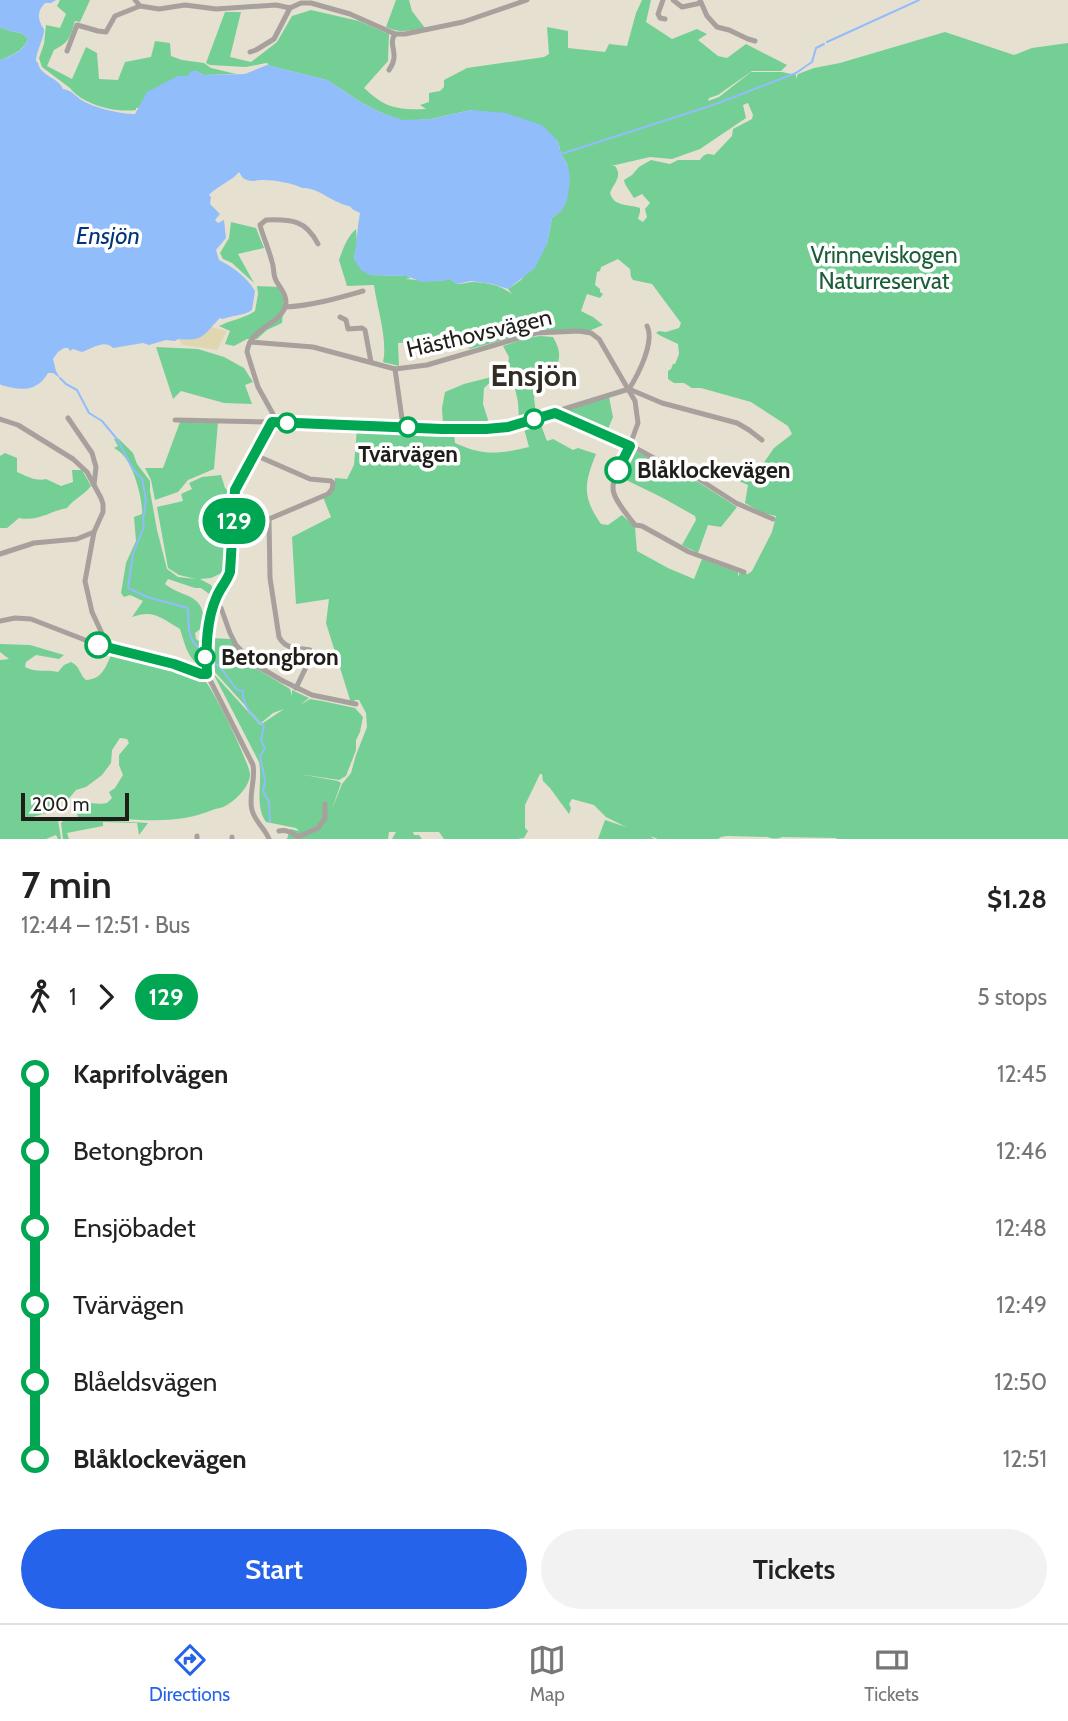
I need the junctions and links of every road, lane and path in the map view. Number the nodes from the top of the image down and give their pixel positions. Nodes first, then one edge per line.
1 (527, 0) edge
2 (663, 0) edge
3 (673, 0) edge
4 (300, 1) edge
5 (701, 2) edge
6 (136, 4) edge
7 (290, 8) junction
8 (664, 19) dead end
9 (395, 34) junction
10 (755, 41) dead end
11 (67, 51) dead end
12 (250, 52) dead end
13 (389, 70) dead end
14 (318, 244) dead end
15 (363, 291) dead end
16 (285, 307) junction
17 (340, 317) dead end
18 (647, 326) dead end
19 (250, 342) junction
20 (371, 362) junction
21 (395, 369) junction
22 (629, 389) junction
23 (555, 413) junction
24 (68, 418) dead end
25 (0, 419) edge
26 (175, 420) dead end
27 (272, 422) junction
28 (402, 426) junction
29 (762, 440) dead end
30 (630, 446) junction
31 (253, 454) junction
32 (94, 485) junction
33 (234, 518) junction
34 (269, 519) junction
35 (773, 519) dead end
36 (94, 532) junction
37 (0, 554) edge
38 (744, 572) dead end
39 (214, 603) junction
40 (0, 621) edge
41 (105, 647) junction
42 (207, 674) junction
43 (296, 688) junction
44 (356, 704) dead end
45 (325, 804) dead end
46 (279, 831) dead end
47 (269, 839) edge

1 - 9 street
2 - 8 street
3 - 5 street
4 - 7 street
4 - 9 street
5 - 10 street
6 - 7 street
6 - 11 street
7 - 12 street
9 - 13 street
14 - 16 street
15 - 16 street
16 - 19 street
17 - 20 street
18 - 22 street
19 - 20 street, Hästhovsvägen
19 - 27 street
20 - 21 street, Hästhovsvägen
21 - 22 street, Hästhovsvägen
21 - 28 street
22 - 23 street
22 - 29 street
22 - 30 street, Hästhovsvägen
23 - 28 street
23 - 30 street
24 - 32 street
25 - 32 street
26 - 27 street
27 - 28 street
27 - 31 street
30 - 35 street
30 - 38 street, Hästhovsvägen
31 - 33 street
31 - 34 street
32 - 36 street
33 - 34 street
33 - 39 street
34 - 43 street
36 - 37 street
36 - 41 street
39 - 42 street
39 - 43 street
40 - 41 street
41 - 42 street
42 - 47 street
43 - 44 street
45 - 46 street

